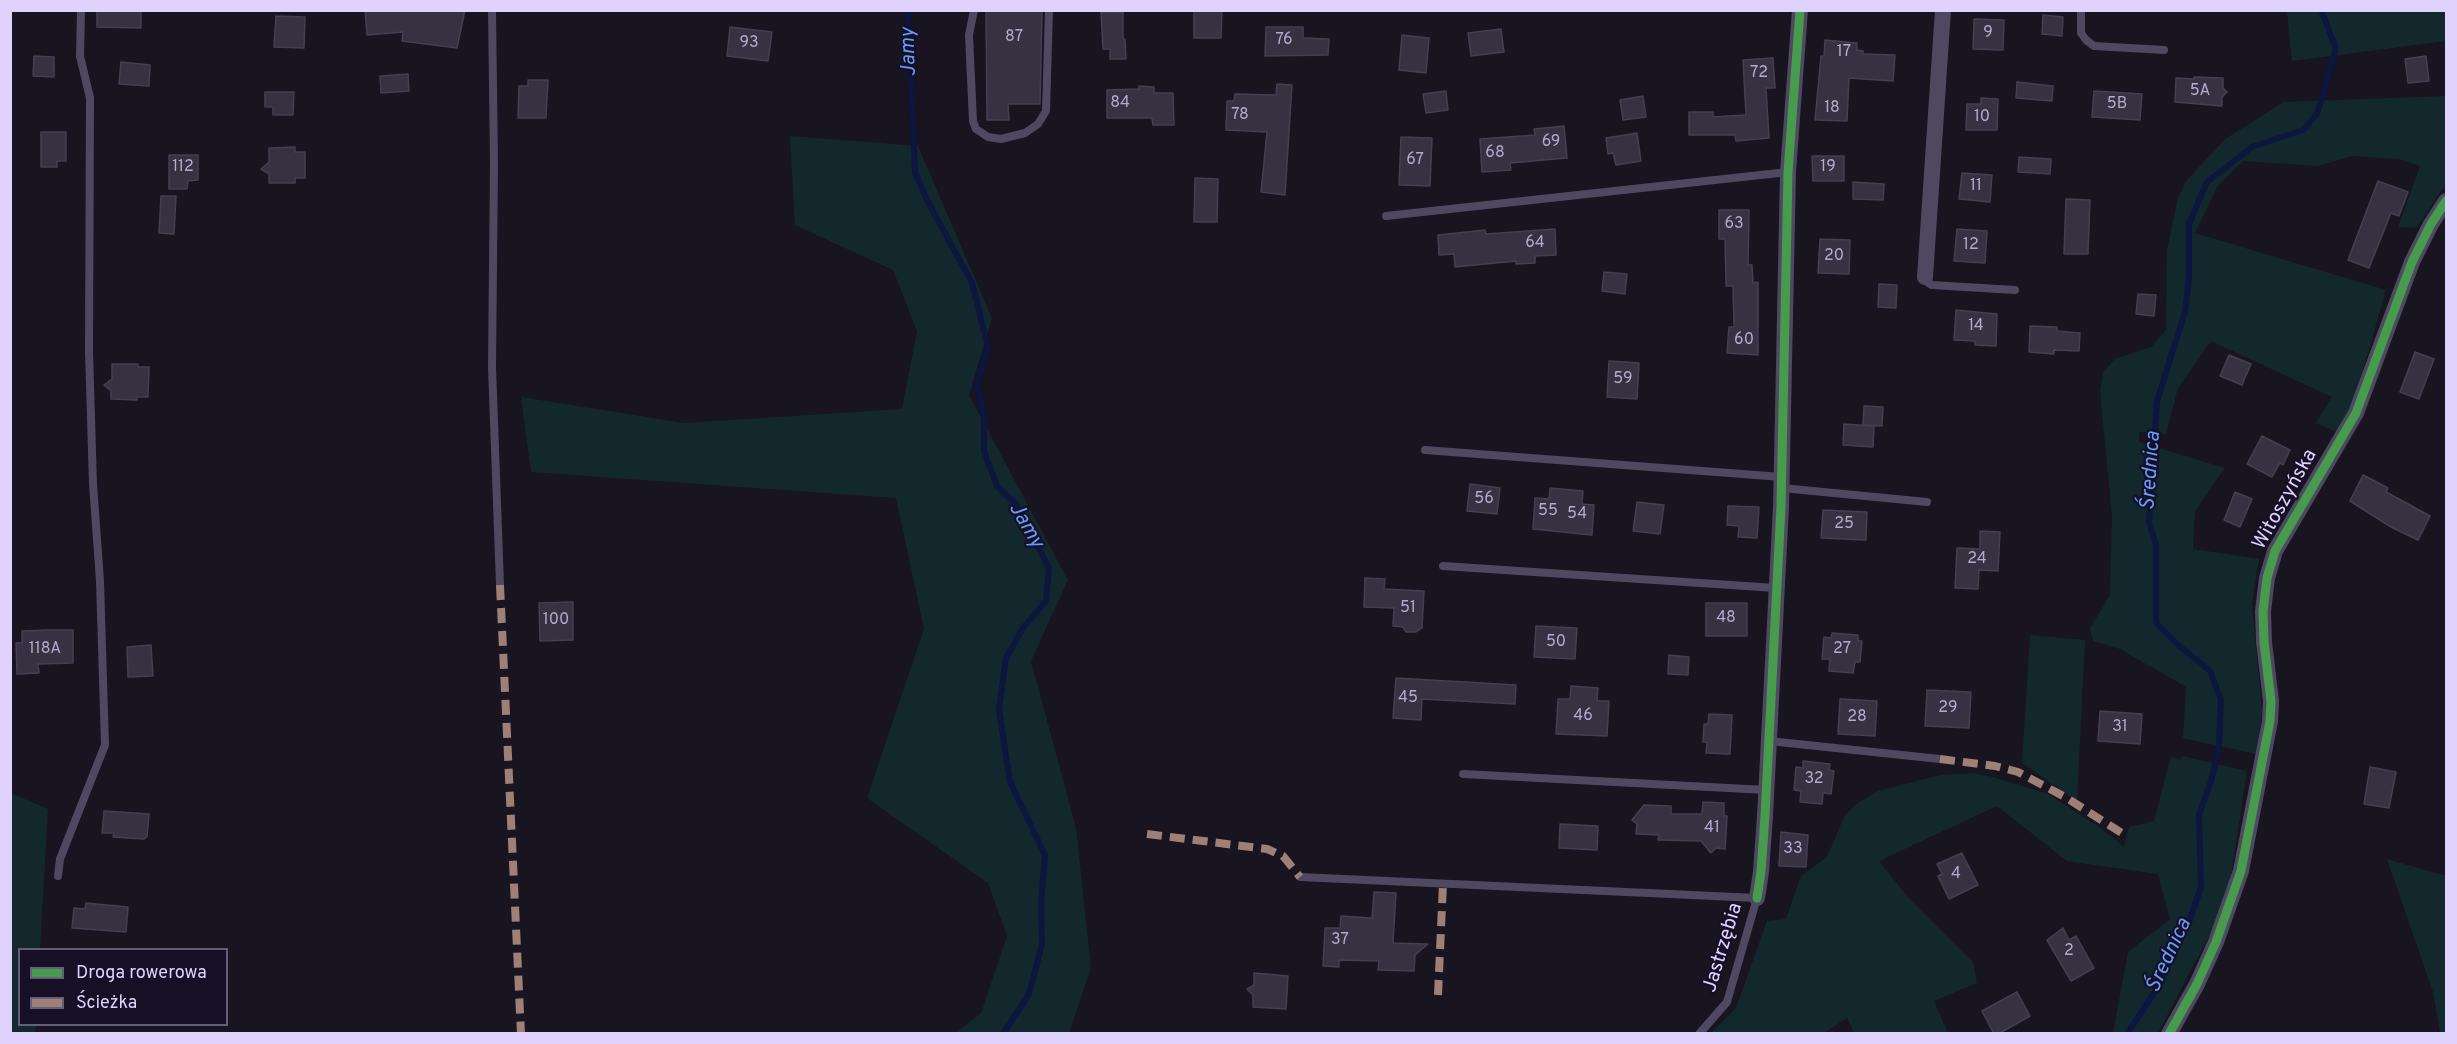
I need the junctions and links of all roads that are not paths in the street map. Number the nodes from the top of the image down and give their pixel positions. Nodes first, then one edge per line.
1 (81, 10) edge
2 (492, 10) edge
3 (974, 10) edge
4 (1049, 10) edge
5 (1800, 10) edge
6 (1943, 10) edge
7 (2080, 10) edge
8 (2164, 50) dead end
9 (1788, 172) junction
10 (2446, 201) edge
11 (1386, 216) dead end
12 (1925, 277) joint
13 (2015, 290) dead end
14 (1425, 450) dead end
15 (1782, 482) junction
16 (1927, 502) dead end
17 (1443, 566) dead end
18 (500, 585) dead end
19 (1776, 588) junction
20 (1769, 741) junction
21 (1940, 759) dead end
22 (1463, 774) dead end
23 (1766, 790) junction
24 (58, 876) dead end
25 (1300, 877) dead end
26 (1757, 898) junction
27 (1699, 1034) edge
28 (2169, 1034) edge

1 - 24 lane
2 - 18 lane
3 - 4 lane
5 - 9 street
6 - 12 street
7 - 8 lane
9 - 11 lane
9 - 15 street
10 - 28 street, Witoszyńska
12 - 13 lane
14 - 15 lane
15 - 16 lane
15 - 19 street
17 - 19 lane
19 - 20 street
20 - 21 lane
20 - 23 street
22 - 23 lane
23 - 26 street
25 - 26 lane
26 - 27 lane, Jastrzębia

